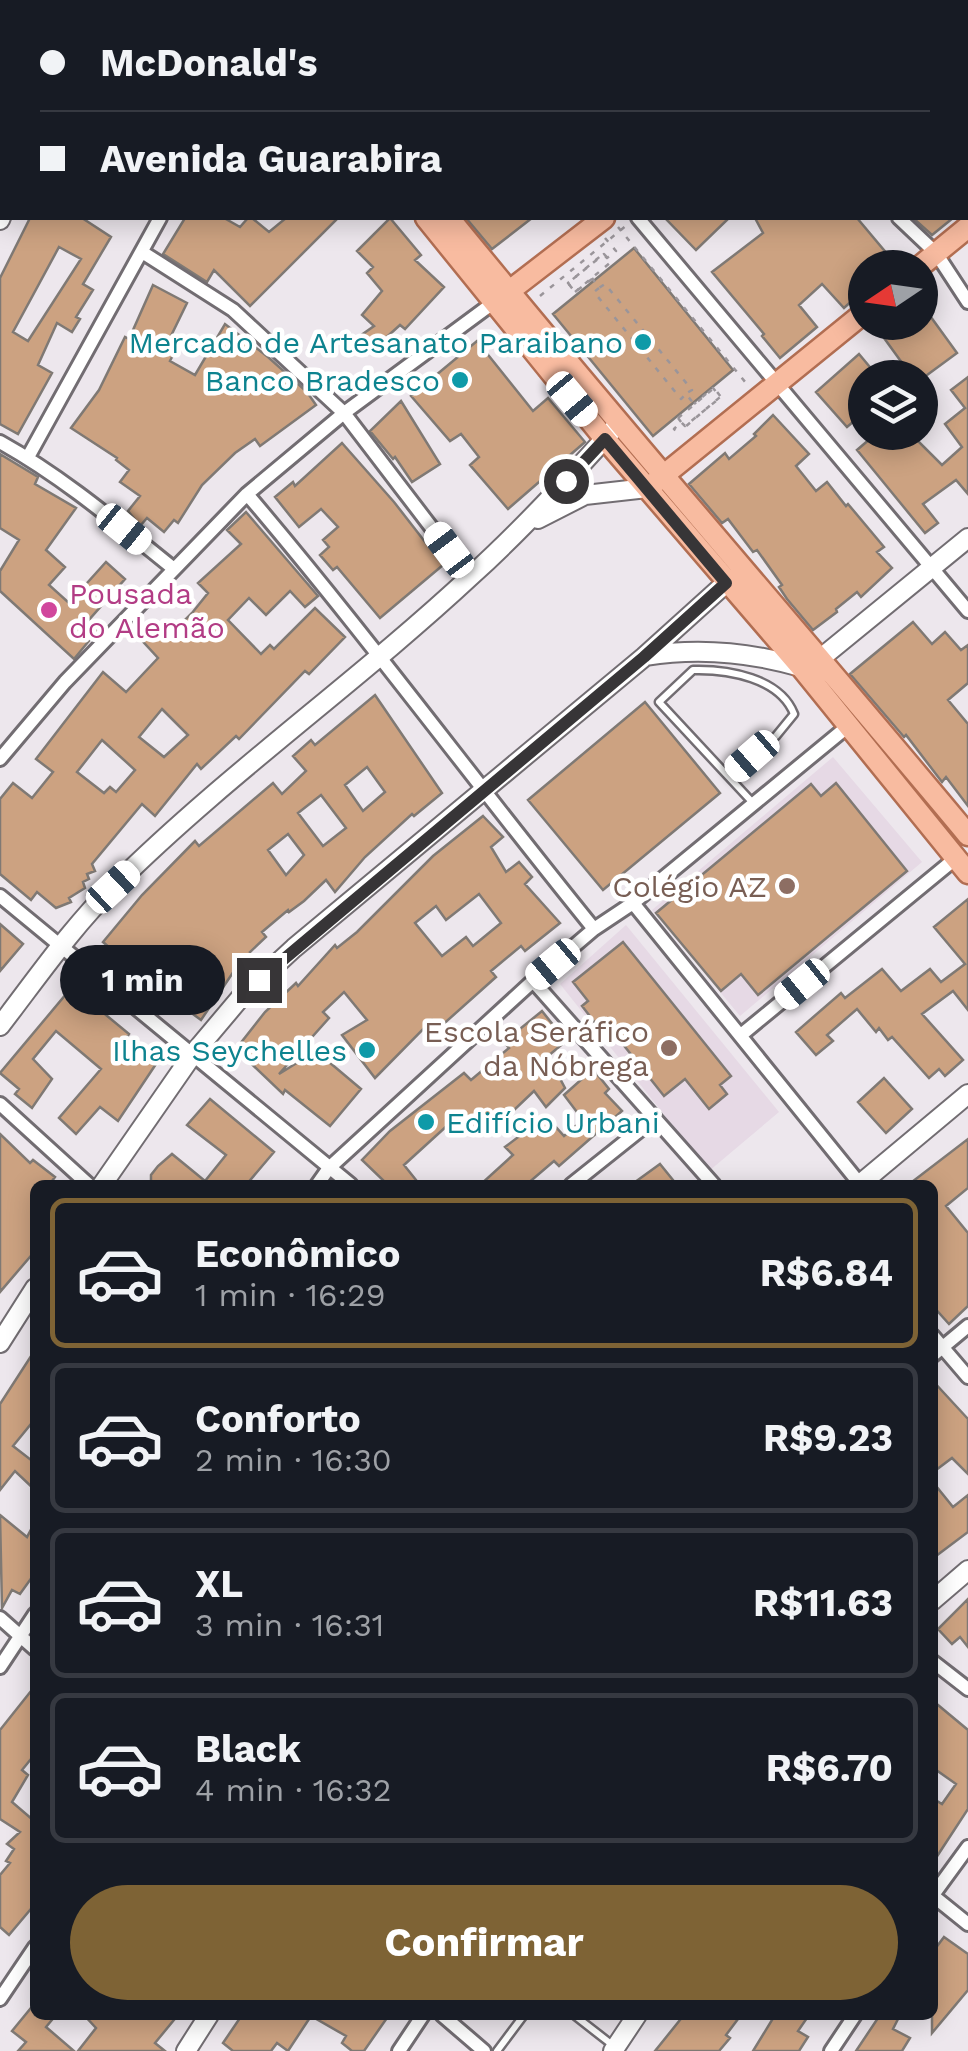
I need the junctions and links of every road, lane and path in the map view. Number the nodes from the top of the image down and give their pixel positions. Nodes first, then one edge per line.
1 (159, 220) edge
2 (428, 220) edge
3 (449, 220) edge
4 (640, 220) edge
5 (901, 220) edge
6 (607, 226) edge
7 (968, 227) edge
8 (933, 250) edge
9 (938, 251) edge
10 (142, 252) junction
11 (938, 256) edge
12 (592, 278) junction
13 (600, 288) junction
14 (501, 298) junction
15 (968, 302) edge
16 (524, 310) junction
17 (848, 326) edge
18 (778, 385) junction
19 (686, 394) junction
20 (759, 400) junction
21 (694, 404) junction
22 (344, 413) junction
23 (612, 431) junction
24 (682, 438) dead end
25 (0, 442) edge
26 (28, 458) junction
27 (655, 482) junction
28 (247, 494) junction
29 (520, 530) junction
30 (968, 538) edge
31 (932, 568) junction
32 (174, 569) junction
33 (470, 578) junction
34 (726, 583) junction
35 (968, 611) edge
36 (377, 657) junction
37 (644, 657) junction
38 (822, 658) junction
39 (801, 667) junction
40 (847, 726) junction
41 (0, 759) edge
42 (729, 776) junction
43 (482, 791) junction
44 (754, 804) junction
45 (968, 835) edge
46 (962, 866) edge
47 (0, 896) edge
48 (634, 902) junction
49 (594, 929) junction
50 (61, 946) junction
51 (533, 981) junction
52 (0, 1026) edge
53 (740, 1035) junction
54 (193, 1054) junction
55 (968, 1094) edge
56 (0, 1104) edge
57 (655, 1118) junction
58 (329, 1168) junction
59 (84, 1180) edge
60 (105, 1180) edge
61 (321, 1180) edge
62 (345, 1180) edge
63 (577, 1180) edge
64 (710, 1180) edge
65 (857, 1180) edge
66 (865, 1180) edge
67 (30, 1296) edge
68 (968, 1326) edge
69 (0, 1343) edge
70 (938, 1350) edge
71 (938, 1352) edge
72 (968, 1377) edge
73 (968, 1570) edge
74 (938, 1597) edge
75 (0, 1618) edge
76 (30, 1622) edge
77 (21, 1636) junction
78 (30, 1644) edge
79 (938, 1666) edge
80 (0, 1667) edge
81 (968, 1689) edge
82 (968, 1848) edge
83 (938, 1887) edge
84 (938, 1900) edge
85 (968, 1924) edge
86 (30, 1954) edge
87 (0, 1999) edge
88 (206, 2020) edge
89 (419, 2020) edge
90 (448, 2020) edge
91 (520, 2020) edge
92 (580, 2020) edge
93 (634, 2020) edge
94 (851, 2020) edge
95 (614, 2049) edge
96 (186, 2051) edge
97 (399, 2051) edge
98 (484, 2051) edge
99 (498, 2051) edge
100 (831, 2051) edge

1 - 10 street
2 - 14 main road
3 - 14 main road
4 - 18 street
5 - 8 street
6 - 12 path, bridge
6 - 14 main road
6 - 16 path
6 - 20 path
7 - 9 main road
10 - 22 street
10 - 26 street
11 - 15 street
12 - 12 path, bridge
12 - 13 path, bridge
13 - 19 path
13 - 19 path
14 - 16 main road
14 - 22 street
14 - 23 main road
16 - 23 main road
17 - 18 main road
18 - 20 main road
18 - 31 street
19 - 21 path, bridge
20 - 27 main road
21 - 21 path, bridge
21 - 24 path, bridge
22 - 28 street
22 - 33 street
23 - 27 main road
23 - 29 main road
25 - 26 street
26 - 32 street
27 - 29 main road
27 - 34 main road
27 - 38 main road
28 - 32 street
28 - 36 street
29 - 33 main road
30 - 31 main road
31 - 35 street
31 - 38 main road
32 - 41 street
33 - 36 main road
34 - 37 main road
34 - 39 main road
36 - 43 street
36 - 50 main road
37 - 39 main road
37 - 43 main road
38 - 39 main road
38 - 45 main road
39 - 40 main road
40 - 44 street
40 - 46 main road
42 - 42 lane
42 - 44 lane
43 - 49 street
43 - 54 main road
44 - 48 street
46 - 53 street
47 - 50 street
48 - 49 street
48 - 53 street
49 - 51 street
50 - 52 main road
50 - 54 street
51 - 57 street
51 - 58 street
53 - 65 street
54 - 58 street
54 - 60 main road
55 - 66 main road
56 - 59 street
57 - 63 street
57 - 64 street
58 - 61 street
58 - 62 street
67 - 69 main road
68 - 70 street
71 - 72 street
73 - 74 main road
75 - 77 street
76 - 77 street
77 - 78 street
77 - 80 street
79 - 81 street
82 - 83 street
84 - 85 street
86 - 87 street
88 - 96 main road
89 - 97 street
90 - 98 street
91 - 99 lane
92 - 95 lane
93 - 95 main road
94 - 100 street

